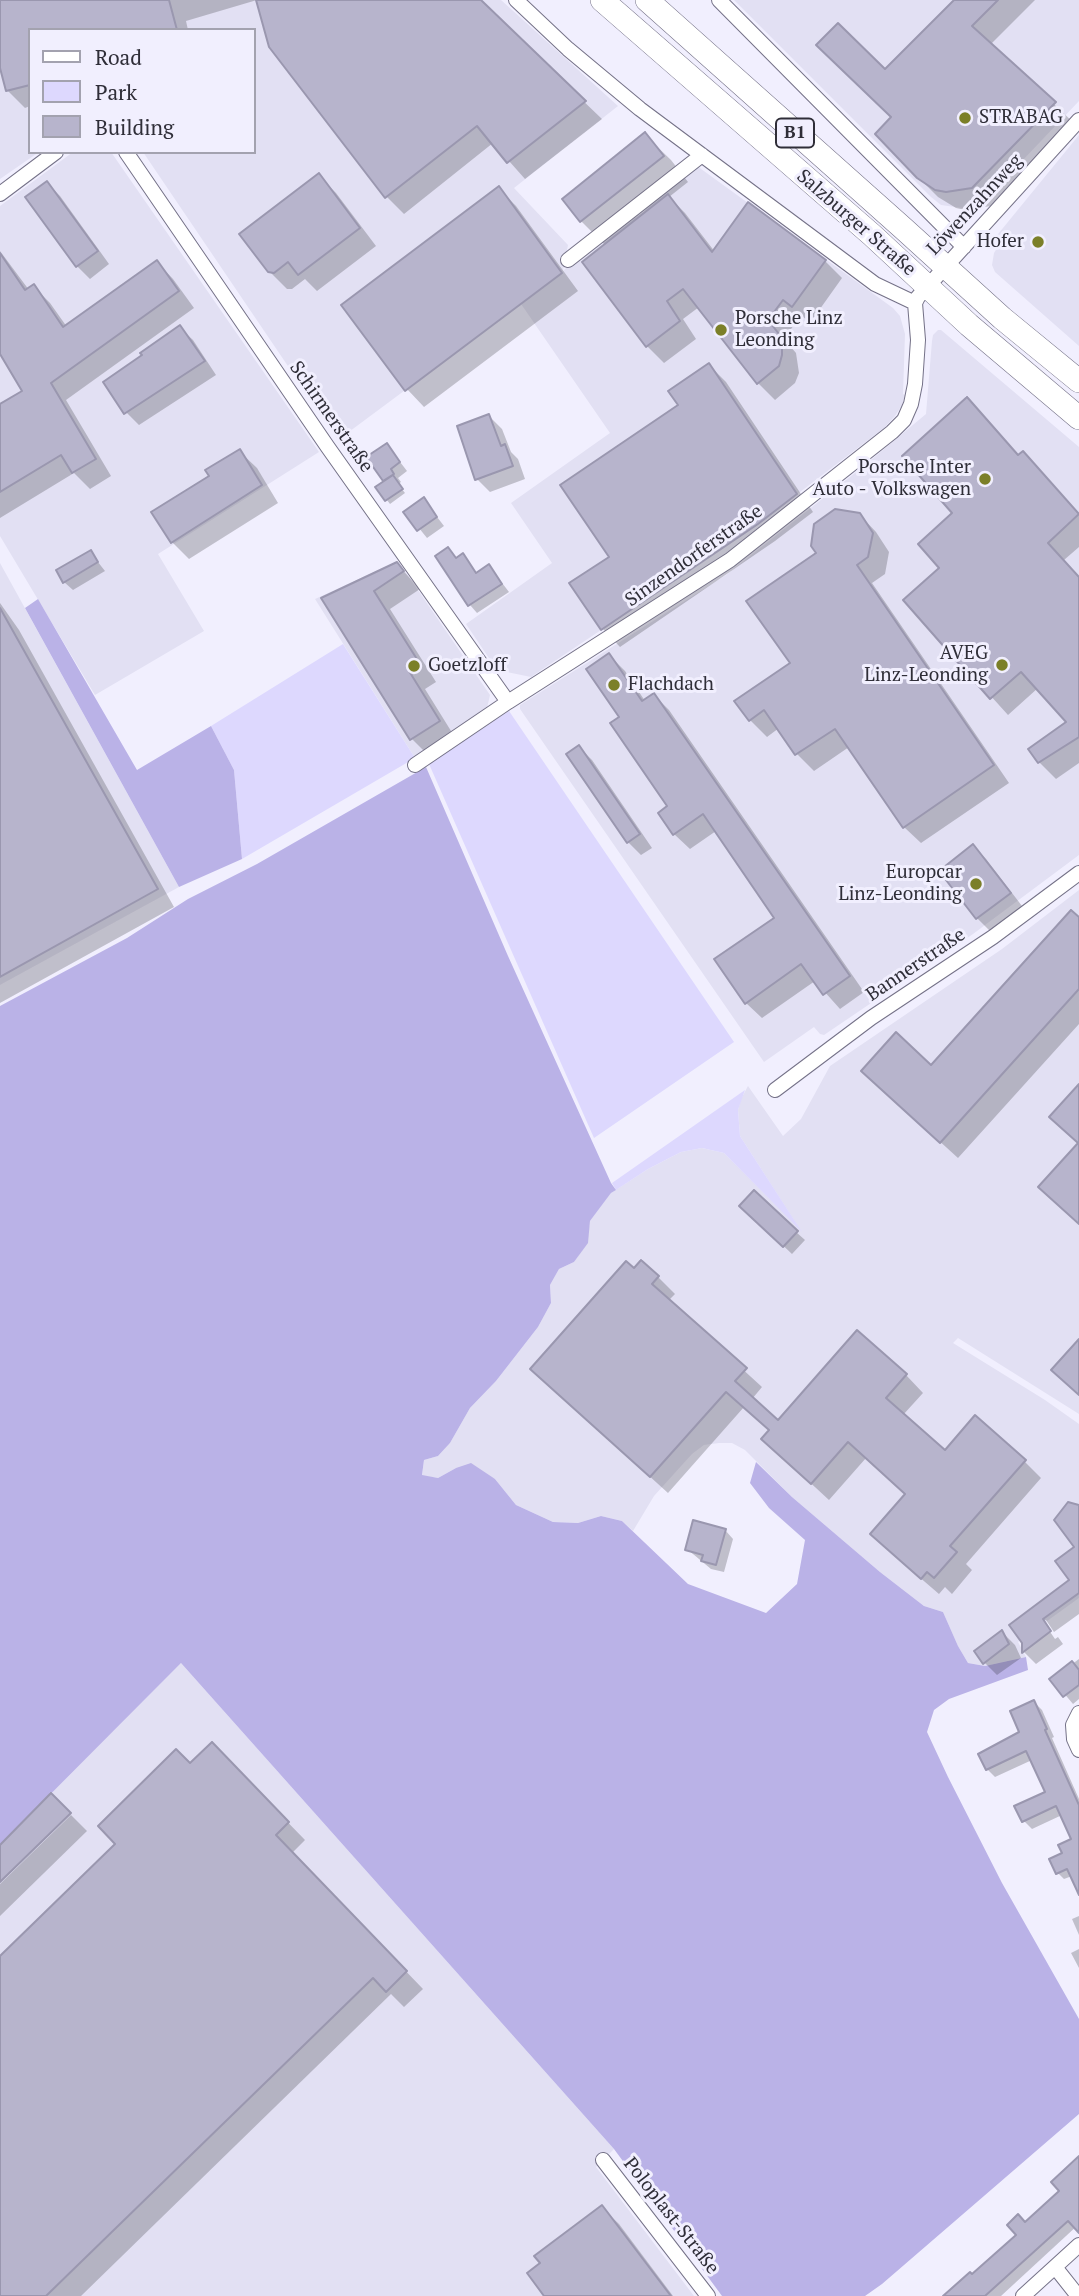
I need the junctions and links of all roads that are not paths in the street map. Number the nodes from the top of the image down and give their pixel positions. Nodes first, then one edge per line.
1 (516, 0) edge
2 (602, 0) edge
3 (647, 0) edge
4 (719, 0) edge
5 (1079, 120) edge
6 (53, 154) edge
7 (127, 154) edge
8 (702, 155) junction
9 (0, 194) edge
10 (964, 247) junction
11 (568, 260) dead end
12 (945, 266) junction
13 (921, 294) junction
14 (1079, 381) edge
15 (1079, 418) edge
16 (508, 702) junction
17 (415, 765) dead end
18 (1079, 873) edge
19 (775, 1090) dead end
20 (1079, 1713) edge
21 (1079, 1750) edge
22 (603, 2160) dead end
23 (1079, 2245) edge
24 (1055, 2267) junction
25 (708, 2296) edge
26 (1023, 2296) edge
27 (1077, 2296) edge

1 - 8 street, Salzburger Straße
2 - 13 main road, Salzburger Straße / B1
3 - 12 main road, Salzburger Straße / B1
4 - 10 street
5 - 10 street, Löwenzahnweg
6 - 9 street
7 - 16 street, Schirmerstraße
8 - 11 street
8 - 13 street, Salzburger Straße
10 - 12 street, Löwenzahnweg
12 - 13 street, Löwenzahnweg
12 - 14 main road, Salzburger Straße / B1
13 - 15 main road, Salzburger Straße / B1
13 - 16 street, Sinzendorferstraße
16 - 17 street, Sinzendorferstraße
18 - 19 street, Bannerstraße
20 - 21 street
22 - 25 street, Poloplast-Straße
23 - 24 street
24 - 26 street
24 - 27 street

